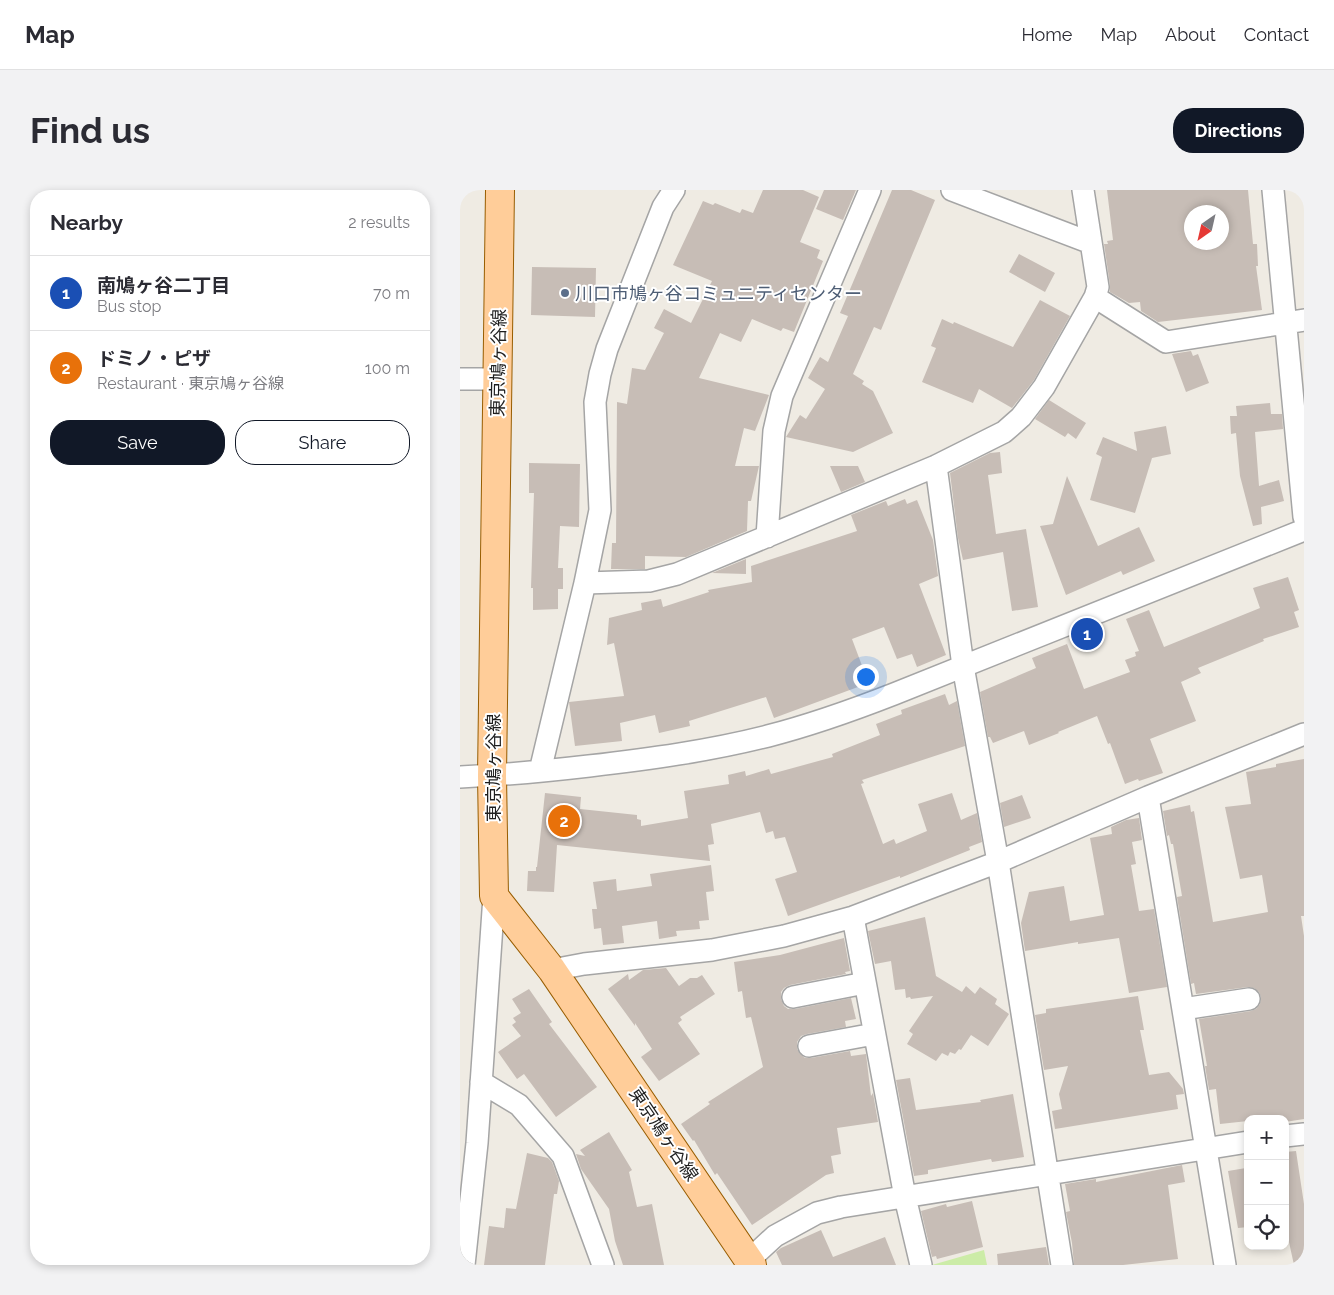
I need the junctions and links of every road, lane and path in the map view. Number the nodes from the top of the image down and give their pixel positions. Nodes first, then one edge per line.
1 (500, 190) edge
2 (674, 190) edge
3 (870, 190) edge
4 (952, 190) edge
5 (1083, 190) edge
6 (1273, 190) edge
7 (1091, 242) junction
8 (1095, 297) junction
9 (1295, 321) edge
10 (460, 378) edge
11 (498, 379) junction
12 (936, 466) junction
13 (1304, 518) edge
14 (1304, 530) edge
15 (767, 537) junction
16 (585, 583) junction
17 (963, 666) junction
18 (1304, 734) edge
19 (540, 771) junction
20 (492, 776) junction
21 (460, 777) edge
22 (1148, 796) junction
23 (998, 862) junction
24 (494, 896) junction
25 (853, 917) junction
26 (552, 970) junction
27 (865, 983) junction
28 (793, 997) dead end
29 (1249, 999) dead end
30 (1183, 1009) junction
31 (874, 1034) junction
32 (809, 1046) dead end
33 (481, 1082) junction
34 (1304, 1134) edge
35 (1289, 1136) edge
36 (468, 1142) edge
37 (1244, 1143) edge
38 (1205, 1148) junction
39 (1046, 1174) junction
40 (904, 1197) junction
41 (749, 1263) edge
42 (464, 1265) edge
43 (603, 1265) edge
44 (921, 1265) edge
45 (1062, 1265) edge
46 (1225, 1265) edge

1 - 11 main road, 東京鳩ヶ谷線
2 - 16 street
3 - 15 street
4 - 7 street
5 - 7 street
6 - 9 street
7 - 8 street
8 - 9 street
8 - 12 street
9 - 13 street
10 - 11 street
11 - 20 main road, 東京鳩ヶ谷線
12 - 15 street
12 - 17 street
14 - 17 street
15 - 16 street
16 - 19 street
17 - 19 street
17 - 23 street
18 - 22 street
19 - 20 street
20 - 21 street
20 - 24 main road, 東京鳩ヶ谷線
22 - 23 street
22 - 30 street
23 - 25 street
23 - 39 street
24 - 26 main road, 東京鳩ヶ谷線
24 - 33 street
25 - 26 street
25 - 27 street
26 - 41 main road, 東京鳩ヶ谷線
27 - 28 street
27 - 31 street
29 - 30 street
30 - 38 street
31 - 32 street
31 - 40 street
33 - 36 street
33 - 43 street
34 - 35 street
36 - 42 street
37 - 38 street
38 - 39 street
38 - 46 street
39 - 40 street
39 - 45 street
40 - 41 street
40 - 44 street

